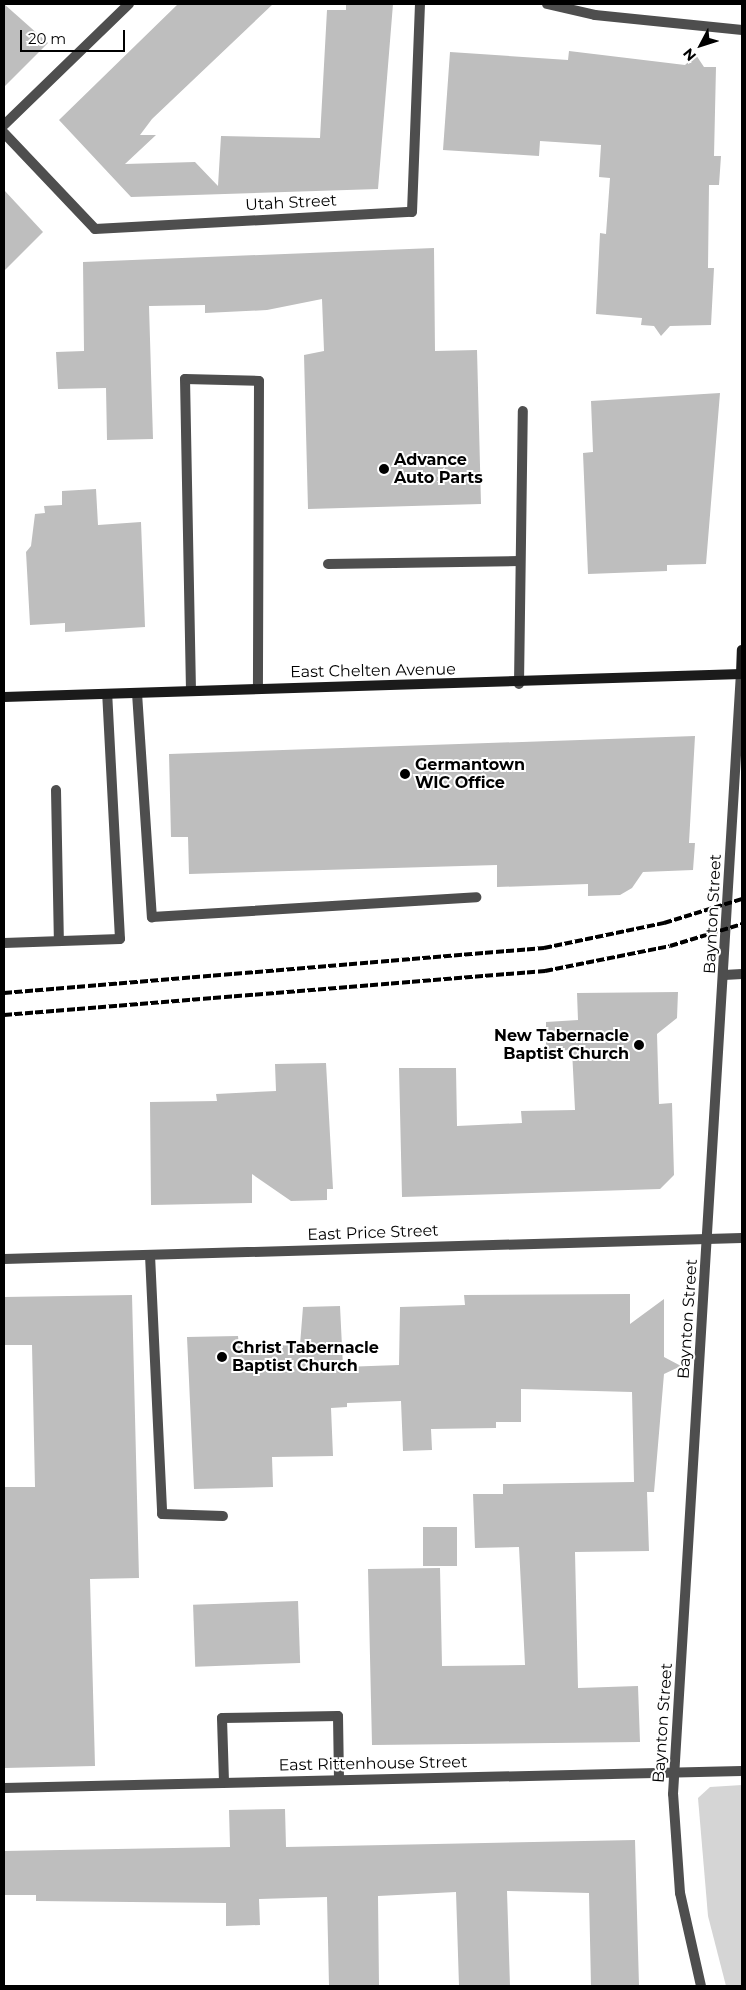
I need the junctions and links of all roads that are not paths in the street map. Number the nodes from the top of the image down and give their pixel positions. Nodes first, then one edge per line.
1 (129, 4) edge
2 (420, 4) edge
3 (547, 4) edge
4 (742, 30) edge
5 (4, 125) edge
6 (4, 133) edge
7 (523, 411) dead end
8 (519, 561) junction
9 (328, 564) dead end
10 (742, 650) edge
11 (741, 674) edge
12 (519, 684) junction
13 (258, 688) junction
14 (191, 691) junction
15 (137, 693) junction
16 (107, 694) junction
17 (4, 697) edge
18 (56, 790) dead end
19 (476, 897) dead end
20 (59, 941) junction
21 (4, 943) edge
22 (742, 974) edge
23 (724, 975) junction
24 (742, 1238) edge
25 (708, 1239) junction
26 (150, 1255) junction
27 (4, 1259) edge
28 (224, 1516) dead end
29 (742, 1770) edge
30 (674, 1772) junction
31 (340, 1780) junction
32 (224, 1782) junction
33 (4, 1788) edge
34 (701, 1986) edge

1 - 5 street
2 - 6 street, Utah Street
3 - 4 street
7 - 8 street
8 - 9 street
8 - 12 street
10 - 11 street, Baynton Street
11 - 12 street, East Chelten Avenue
11 - 23 street, Baynton Street
12 - 13 street, East Chelten Avenue
13 - 14 street, East Chelten Avenue
13 - 14 street
14 - 15 street, East Chelten Avenue
15 - 16 street, East Chelten Avenue
15 - 19 street
16 - 17 street, East Chelten Avenue
16 - 20 street
18 - 20 street
20 - 21 street
22 - 23 street
23 - 25 street, Baynton Street
24 - 25 street, East Price Street
25 - 26 street, East Price Street
25 - 30 street, Baynton Street
26 - 27 street, East Price Street
26 - 28 street
29 - 30 street, East Rittenhouse Street
30 - 31 street, East Rittenhouse Street
30 - 34 street, Baynton Street
31 - 32 street, East Rittenhouse Street
31 - 32 street
32 - 33 street, East Rittenhouse Street

